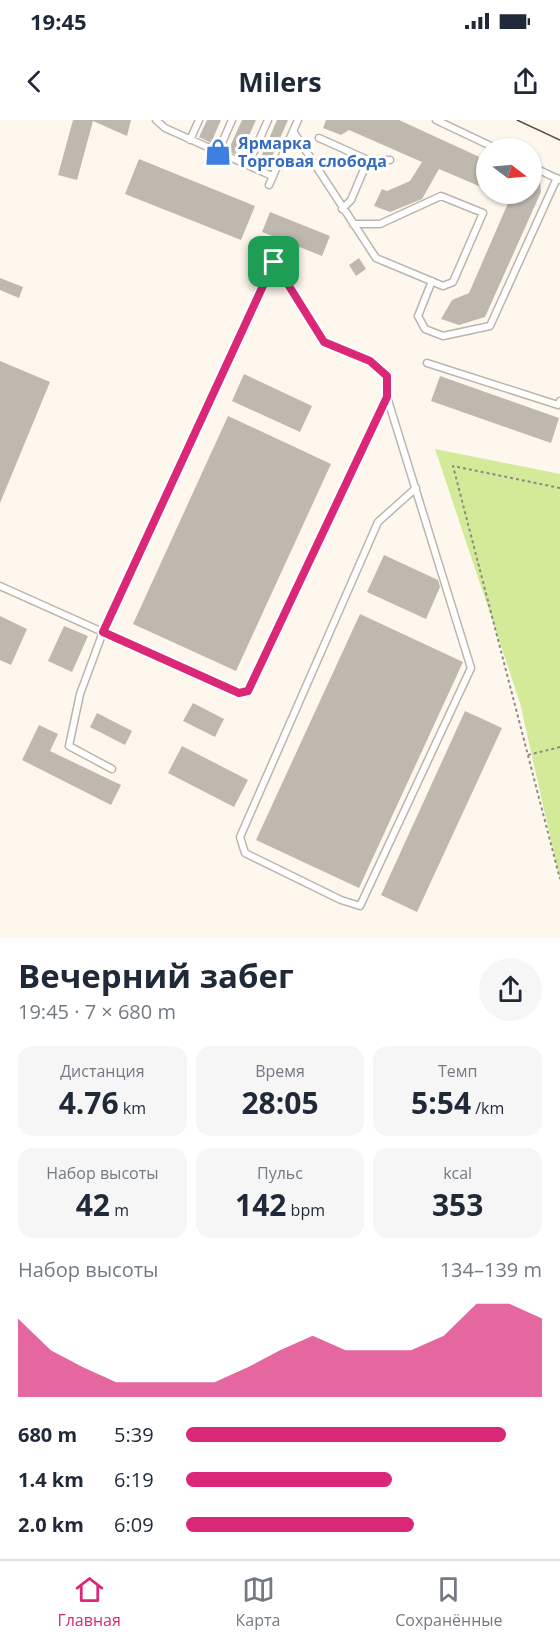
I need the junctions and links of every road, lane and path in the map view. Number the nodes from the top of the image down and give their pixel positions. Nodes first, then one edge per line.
1 (199, 120) edge
2 (232, 120) edge
3 (268, 120) edge
4 (298, 120) edge
5 (436, 120) edge
6 (159, 121) edge
7 (293, 131) junction
8 (319, 138) dead end
9 (476, 139) edge
10 (190, 140) junction
11 (218, 152) junction
12 (368, 160) junction
13 (390, 160) dead end
14 (248, 165) junction
15 (542, 171) edge
16 (272, 177) junction
17 (558, 179) edge
18 (269, 185) dead end
19 (342, 209) junction
20 (352, 224) junction
21 (432, 281) junction
22 (427, 363) dead end
23 (387, 397) junction
24 (560, 401) edge
25 (416, 488) junction
26 (560, 488) edge
27 (0, 585) edge
28 (103, 632) junction
29 (560, 747) edge
30 (528, 755) junction
31 (112, 769) dead end
32 (560, 879) edge

1 - 10 lane
2 - 11 lane
3 - 14 lane
4 - 7 lane
5 - 9 lane
6 - 10 lane
7 - 16 lane
7 - 19 lane
8 - 12 lane
10 - 11 lane
11 - 14 lane
12 - 13 lane
12 - 19 lane
14 - 16 lane
15 - 17 lane
16 - 18 lane
17 - 21 lane
19 - 20 lane
20 - 21 lane
20 - 21 lane
22 - 24 lane
23 - 25 lane
23 - 28 lane
23 - 28 lane
25 - 25 lane
26 - 30 path
27 - 28 lane
28 - 31 lane
29 - 30 path
30 - 32 path

